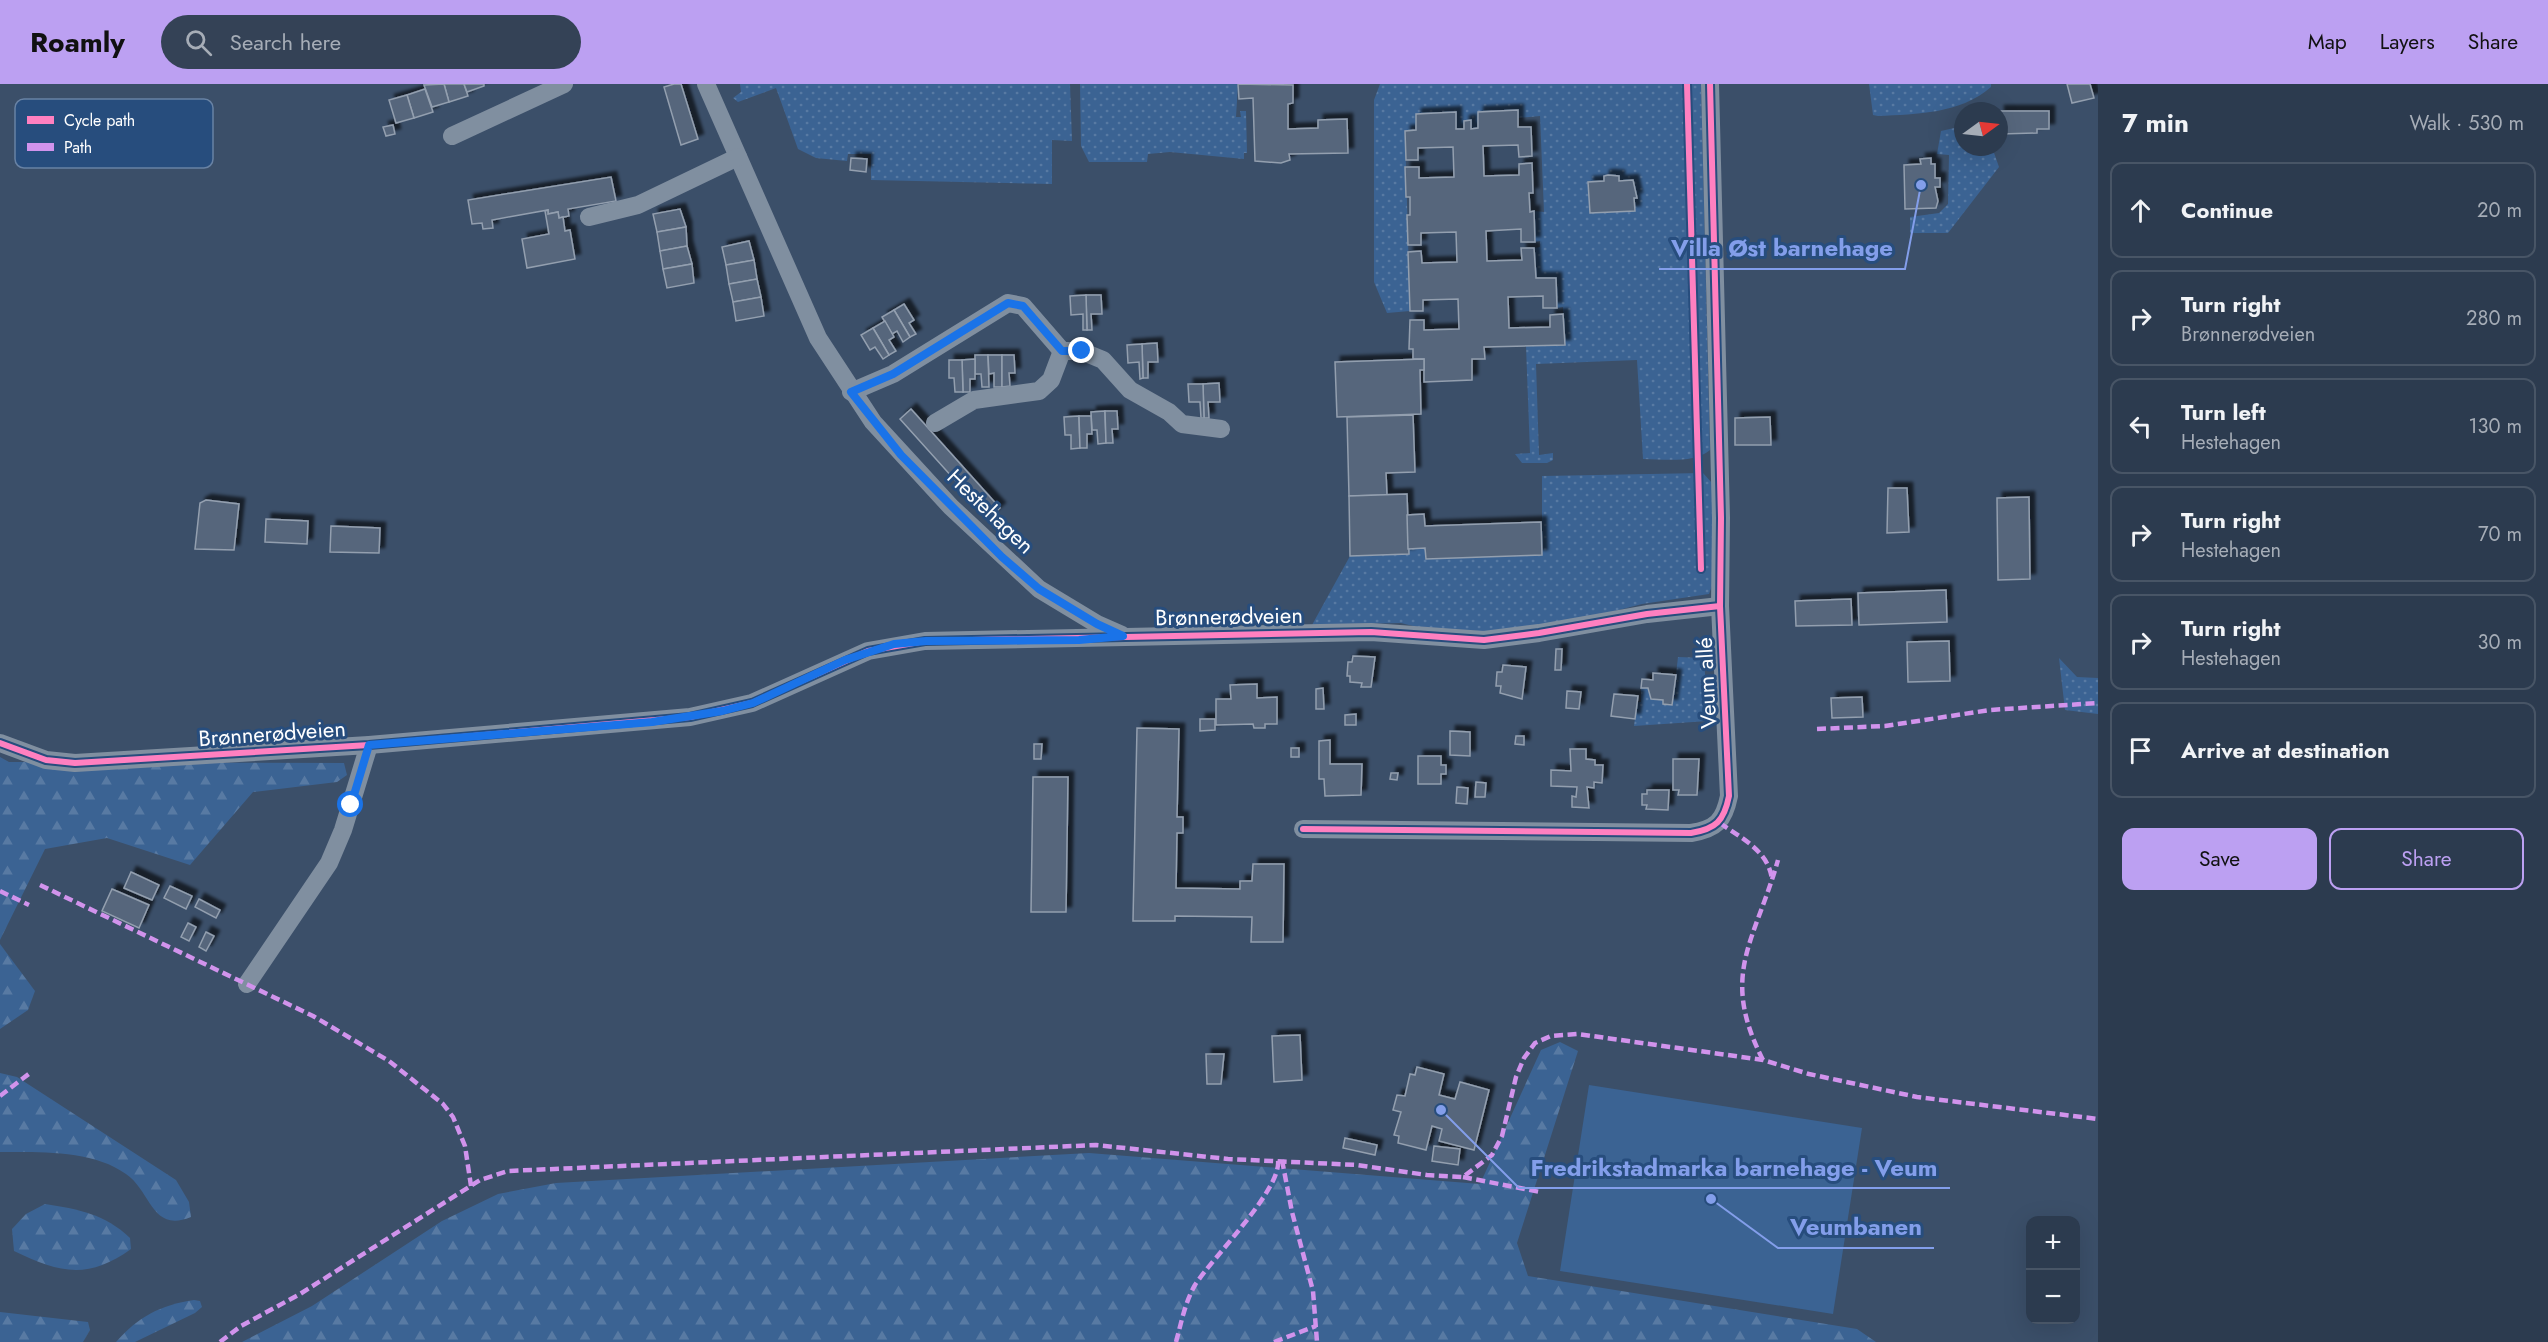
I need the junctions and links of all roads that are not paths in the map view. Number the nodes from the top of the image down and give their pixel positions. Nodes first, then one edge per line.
1 (564, 84) edge
2 (706, 84) edge
3 (1710, 84) edge
4 (452, 136) dead end
5 (738, 157) junction
6 (589, 217) dead end
7 (1062, 351) junction
8 (851, 392) junction
9 (935, 423) dead end
10 (1221, 429) dead end
11 (1720, 606) junction
12 (1123, 636) junction
13 (0, 743) edge
14 (369, 745) junction
15 (1303, 829) dead end
16 (247, 984) dead end

1 - 4 street
2 - 5 street, Hestehagen
3 - 11 street, Veum allé
5 - 6 street
5 - 8 street, Hestehagen
7 - 8 street
7 - 9 street
7 - 10 street
8 - 12 street, Hestehagen
11 - 12 street, Brønnerødveien
11 - 15 street, Veum allé
12 - 14 street, Brønnerødveien
13 - 14 street, Brønnerødveien
14 - 16 street

